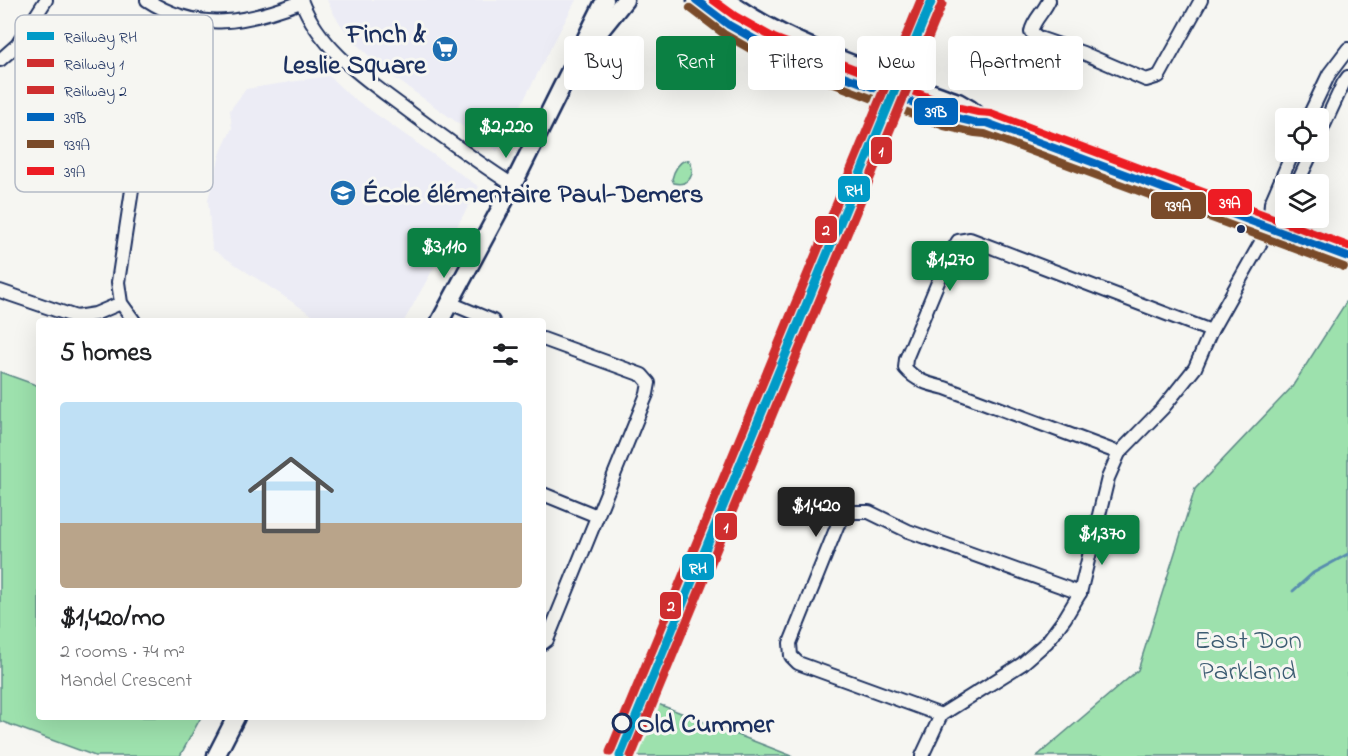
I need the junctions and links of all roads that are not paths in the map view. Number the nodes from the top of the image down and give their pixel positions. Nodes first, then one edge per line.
1 (46, 0) edge
2 (147, 0) edge
3 (595, 0) edge
4 (605, 0) edge
5 (625, 0) edge
6 (686, 0) edge
7 (696, 0) edge
8 (726, 0) edge
9 (1048, 0) edge
10 (1200, 0) edge
11 (301, 1) edge
12 (712, 12) junction
13 (36, 15) edge
14 (180, 15) edge
15 (213, 21) edge
16 (585, 36) edge
17 (587, 36) edge
18 (595, 36) edge
19 (15, 47) edge
20 (1348, 49) edge
21 (0, 60) edge
22 (1348, 78) edge
23 (564, 80) edge
24 (1313, 108) edge
25 (1329, 114) edge
26 (987, 123) junction
27 (1289, 162) edge
28 (513, 185) junction
29 (131, 192) edge
30 (1275, 221) edge
31 (1269, 228) junction
32 (1348, 256) edge
33 (0, 291) edge
34 (121, 303) junction
35 (450, 303) junction
36 (132, 318) edge
37 (442, 318) edge
38 (486, 318) edge
39 (1211, 331) junction
40 (546, 340) edge
41 (1119, 453) junction
42 (546, 495) edge
43 (597, 516) junction
44 (1080, 593) junction
45 (546, 641) edge
46 (941, 715) junction
47 (234, 720) edge
48 (216, 756) edge
49 (922, 756) edge

1 - 13 street
2 - 14 street
3 - 16 main road
4 - 17 main road
5 - 18 main road
6 - 12 main road
7 - 12 main road
8 - 26 main road
9 - 10 street
11 - 15 street
11 - 28 street
12 - 26 main road
19 - 21 street
20 - 24 street
22 - 25 street
23 - 28 main road
26 - 31 main road
27 - 31 street
28 - 35 main road
29 - 34 street
30 - 31 street
31 - 32 main road
31 - 39 street
33 - 34 street
34 - 36 street
35 - 37 main road
35 - 38 street
39 - 41 street
39 - 41 street
40 - 43 street
41 - 44 street
42 - 43 street
43 - 45 street
44 - 46 street
44 - 46 street
46 - 49 street
47 - 48 main road

